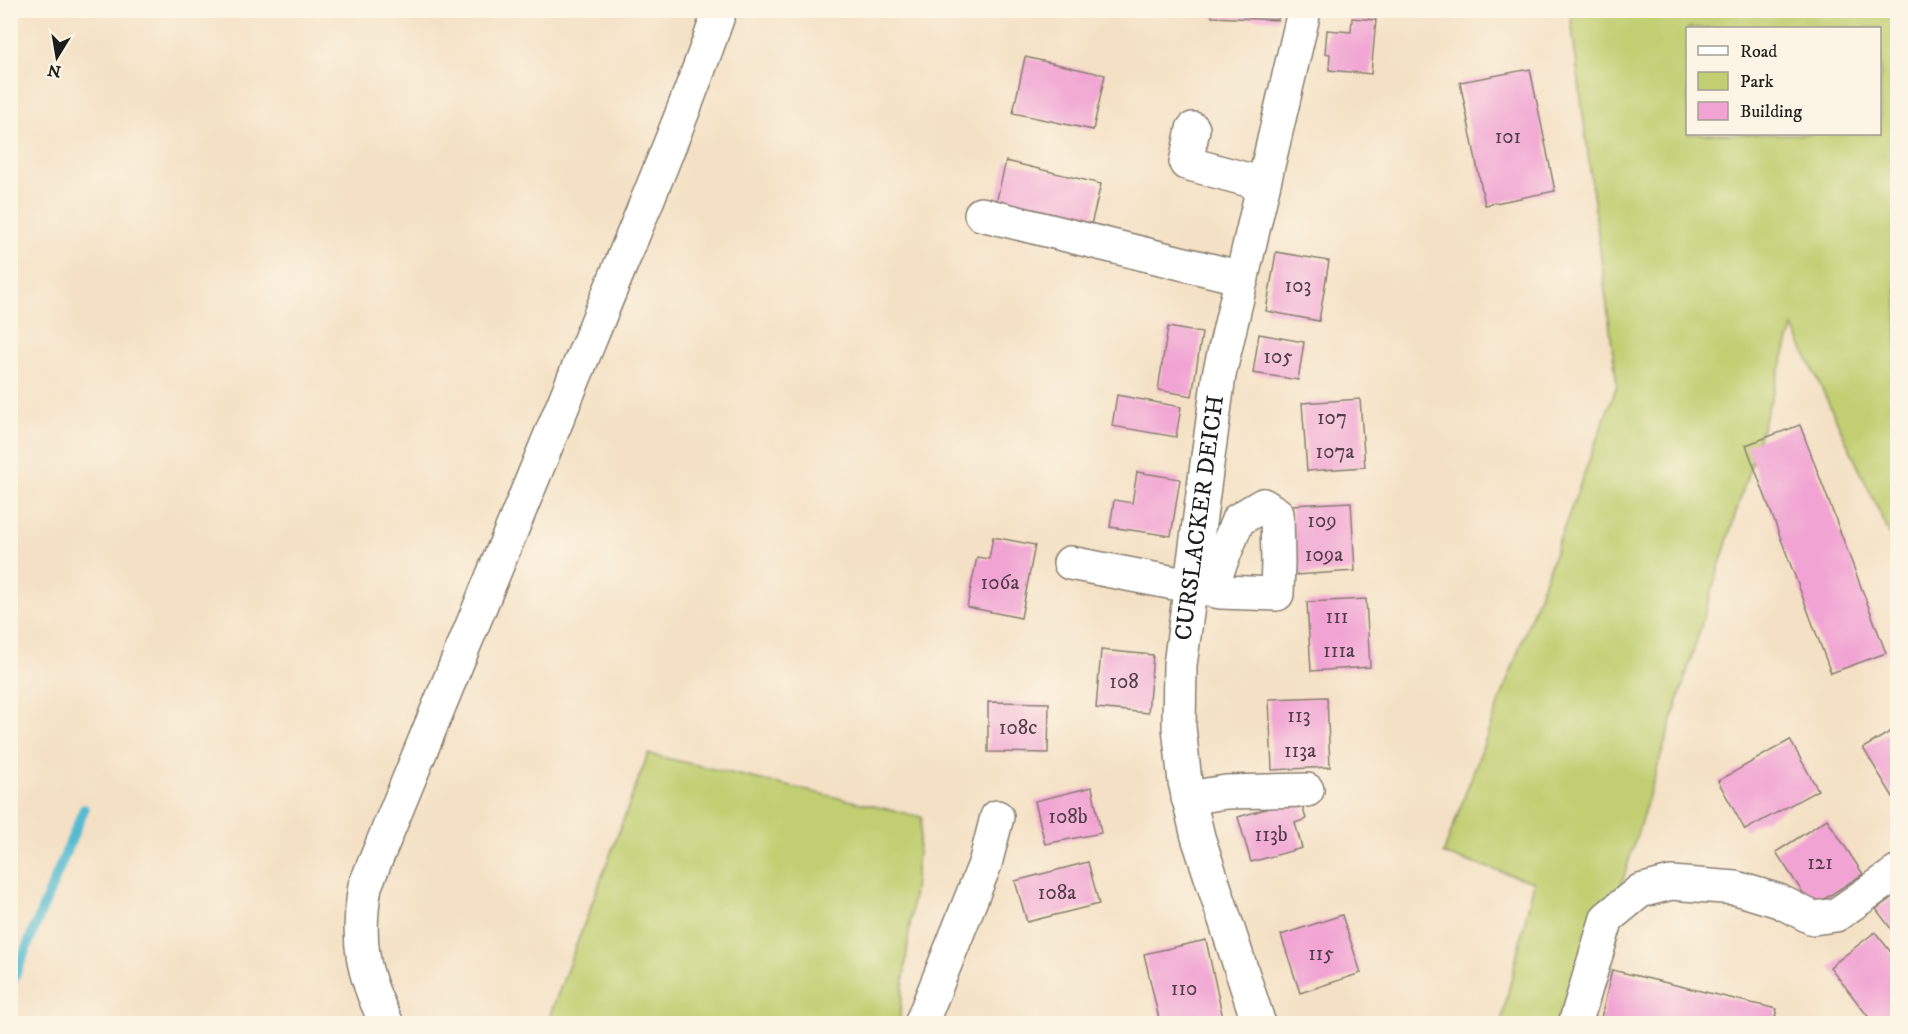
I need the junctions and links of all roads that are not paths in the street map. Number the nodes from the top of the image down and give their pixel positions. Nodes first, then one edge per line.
1 (720, 10) edge
2 (1302, 10) edge
3 (1193, 129) dead end
4 (1263, 184) junction
5 (981, 214) dead end
6 (1242, 278) junction
7 (1070, 563) dead end
8 (1201, 588) junction
9 (1307, 790) dead end
10 (1188, 798) junction
11 (997, 816) dead end
12 (1898, 872) edge
13 (387, 1023) edge
14 (921, 1023) edge
15 (1259, 1023) edge
16 (1575, 1023) edge

1 - 13 street
2 - 4 street, CURSLACKER DEICH
3 - 4 street
4 - 6 street, CURSLACKER DEICH
5 - 6 street
6 - 8 street, CURSLACKER DEICH
7 - 8 street
8 - 10 street, CURSLACKER DEICH
9 - 10 street
10 - 15 street, CURSLACKER DEICH
11 - 14 street
12 - 16 street

